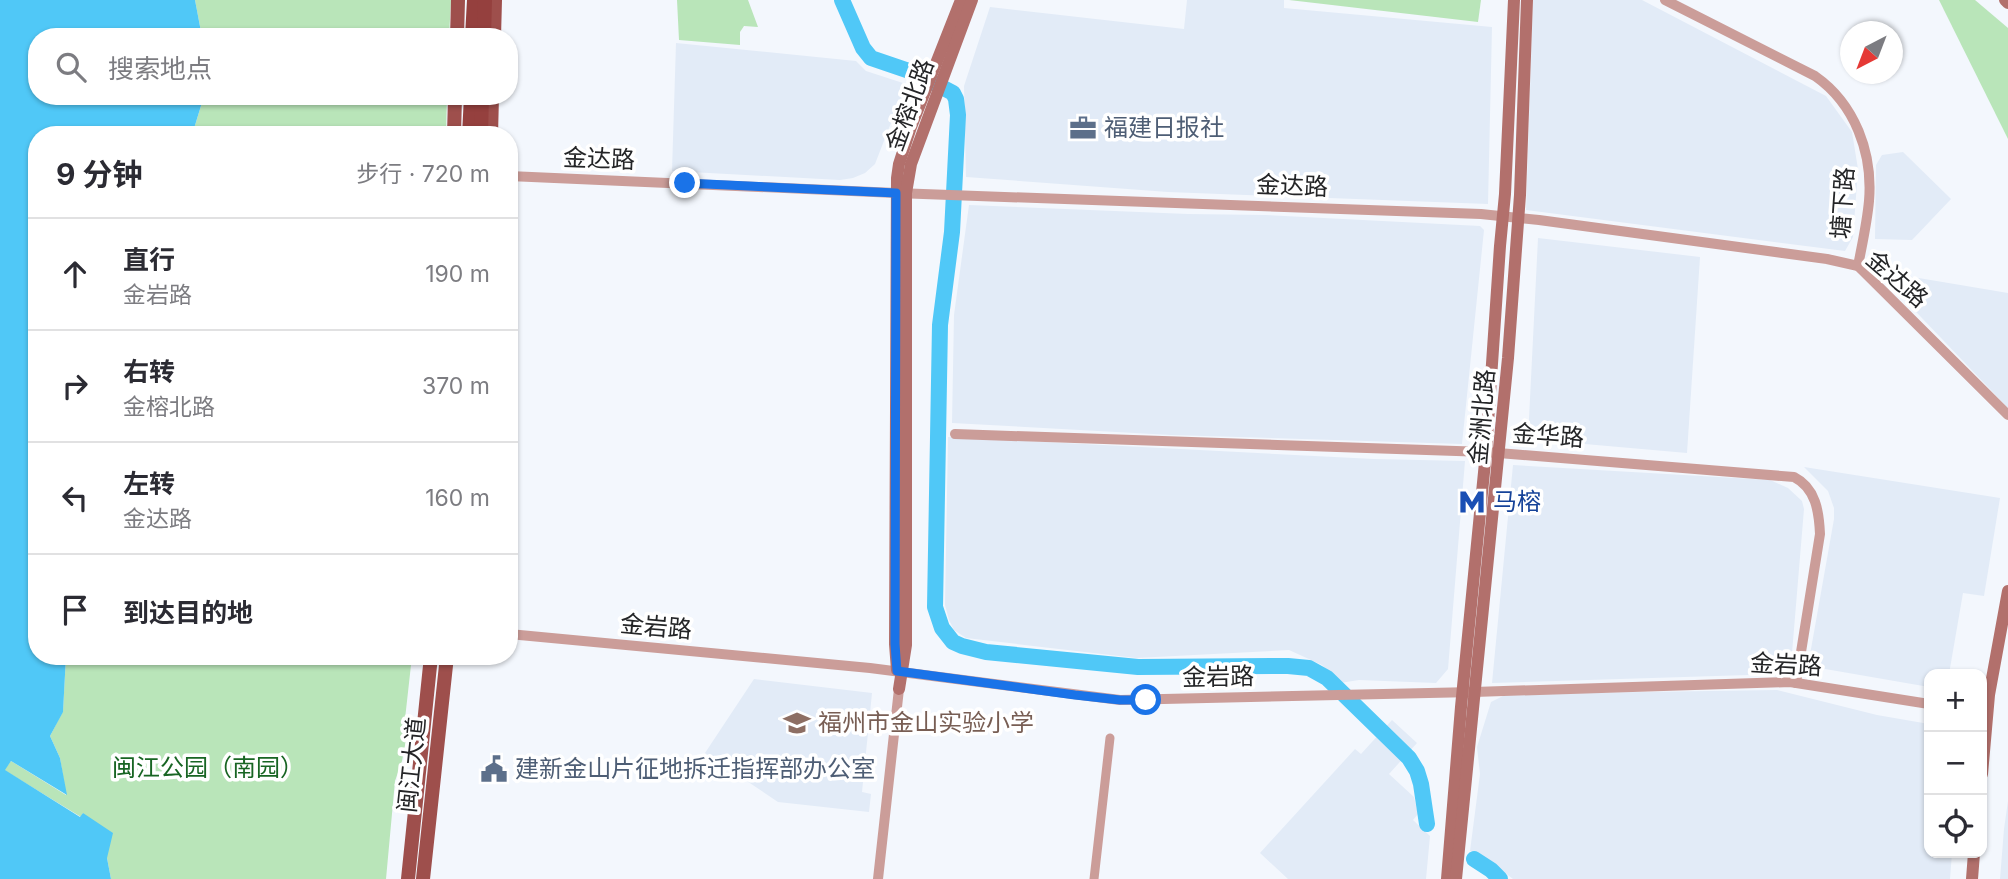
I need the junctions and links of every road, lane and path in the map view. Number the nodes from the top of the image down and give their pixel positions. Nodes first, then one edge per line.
1 (458, 0) edge
2 (474, 0) edge
3 (485, 0) edge
4 (495, 0) edge
5 (961, 0) edge
6 (972, 0) edge
7 (1514, 0) edge
8 (1527, 0) edge
9 (1665, 0) edge
10 (457, 28) edge
11 (472, 28) edge
12 (484, 28) edge
13 (494, 28) edge
14 (941, 66) junction
15 (455, 105) edge
16 (471, 105) edge
17 (482, 105) edge
18 (492, 105) edge
19 (454, 126) edge
20 (469, 126) edge
21 (481, 126) edge
22 (491, 126) edge
23 (518, 176) edge
24 (901, 193) junction
25 (1503, 215) junction
26 (1518, 217) junction
27 (1858, 266) junction
28 (2008, 415) edge
29 (955, 434) dead end
30 (1493, 453) junction
31 (2008, 591) edge
32 (518, 635) edge
33 (430, 665) edge
34 (446, 665) edge
35 (899, 672) junction
36 (1797, 682) junction
37 (899, 689) joint
38 (1469, 692) junction
39 (1987, 702) edge
40 (1924, 703) edge
41 (1110, 738) dead end
42 (1974, 858) edge
43 (408, 879) edge
44 (423, 879) edge
45 (878, 879) edge
46 (1094, 879) edge
47 (1447, 879) edge
48 (1456, 879) edge
49 (1972, 879) edge

1 - 10 main road
2 - 11 highway
3 - 12 highway
4 - 13 main road
5 - 14 main road, 金榕北路
6 - 14 main road, 金榕北路
7 - 25 main road, 金洲北路
8 - 26 main road, 金洲北路
9 - 27 street, 塘下路
14 - 24 main road, 金榕北路
15 - 19 main road
16 - 20 highway
17 - 21 highway
18 - 22 main road
23 - 24 street, 金达路
24 - 25 street, 金达路
24 - 35 main road, 金榕北路
25 - 26 street, 金达路
25 - 30 main road, 金洲北路
26 - 27 street, 金达路
26 - 30 main road, 金洲北路
27 - 28 street, 金达路
29 - 30 street, 金华路
30 - 36 street, 金华路
30 - 38 main road, 金洲北路
31 - 39 main road
32 - 35 street, 金岩路
33 - 43 main road, 闽江大道
34 - 44 main road, 闽江大道
35 - 37 main road, 金榕北路
35 - 38 street, 金岩路
36 - 38 street, 金岩路
36 - 40 street, 金岩路
37 - 45 street, 金榕北路
38 - 47 main road, 金洲北路
38 - 48 main road, 金洲北路
41 - 46 street
42 - 49 main road

